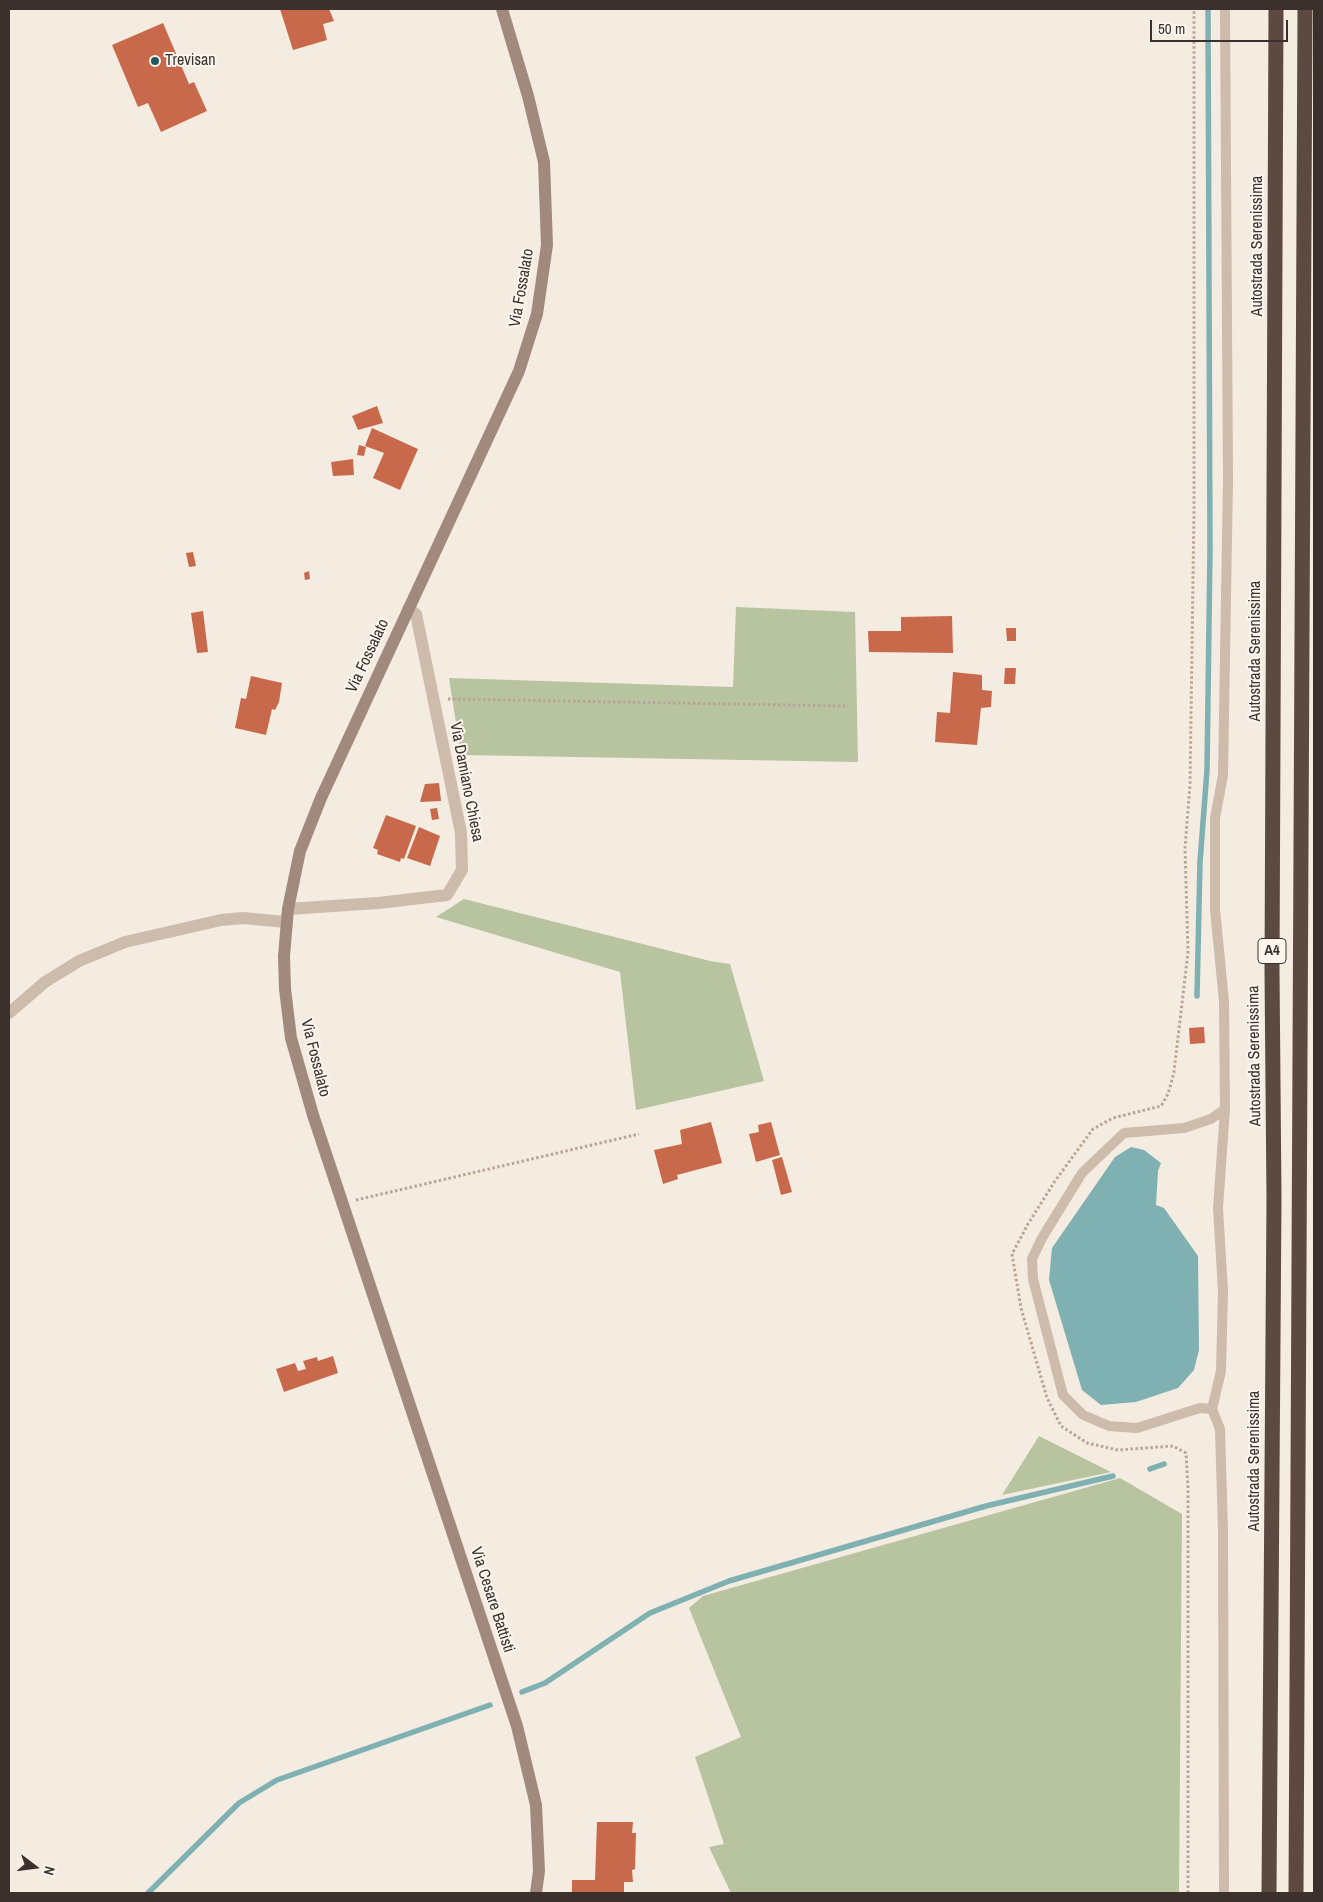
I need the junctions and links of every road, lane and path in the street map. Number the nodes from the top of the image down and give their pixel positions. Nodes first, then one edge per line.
1 (502, 9) edge
2 (1194, 9) edge
3 (1225, 9) edge
4 (1276, 9) edge
5 (1305, 9) edge
6 (408, 609) junction
7 (434, 698) junction
8 (847, 706) dead end
9 (288, 910) junction
10 (286, 922) junction
11 (9, 1013) edge
12 (1225, 1109) junction
13 (638, 1134) dead end
14 (343, 1202) junction
15 (383, 1323) joint
16 (1212, 1409) junction
17 (536, 1893) edge
18 (1188, 1893) edge
19 (1224, 1893) edge
20 (1269, 1893) edge
21 (1296, 1893) edge

1 - 6 street, Via Fossalato
2 - 18 path
3 - 12 lane
4 - 20 highway, Autostrada Serenissima / A4
5 - 21 highway, A4
6 - 7 street, Via Damiano Chiesa
6 - 9 street, Via Fossalato
7 - 8 path
7 - 9 street, Via Damiano Chiesa
9 - 10 street, Via Fossalato
10 - 11 street
10 - 14 street, Via Fossalato
12 - 16 lane
12 - 16 lane
13 - 14 path
14 - 15 street, Via Fossalato
15 - 17 street, Via Cesare Battisti
16 - 19 lane

